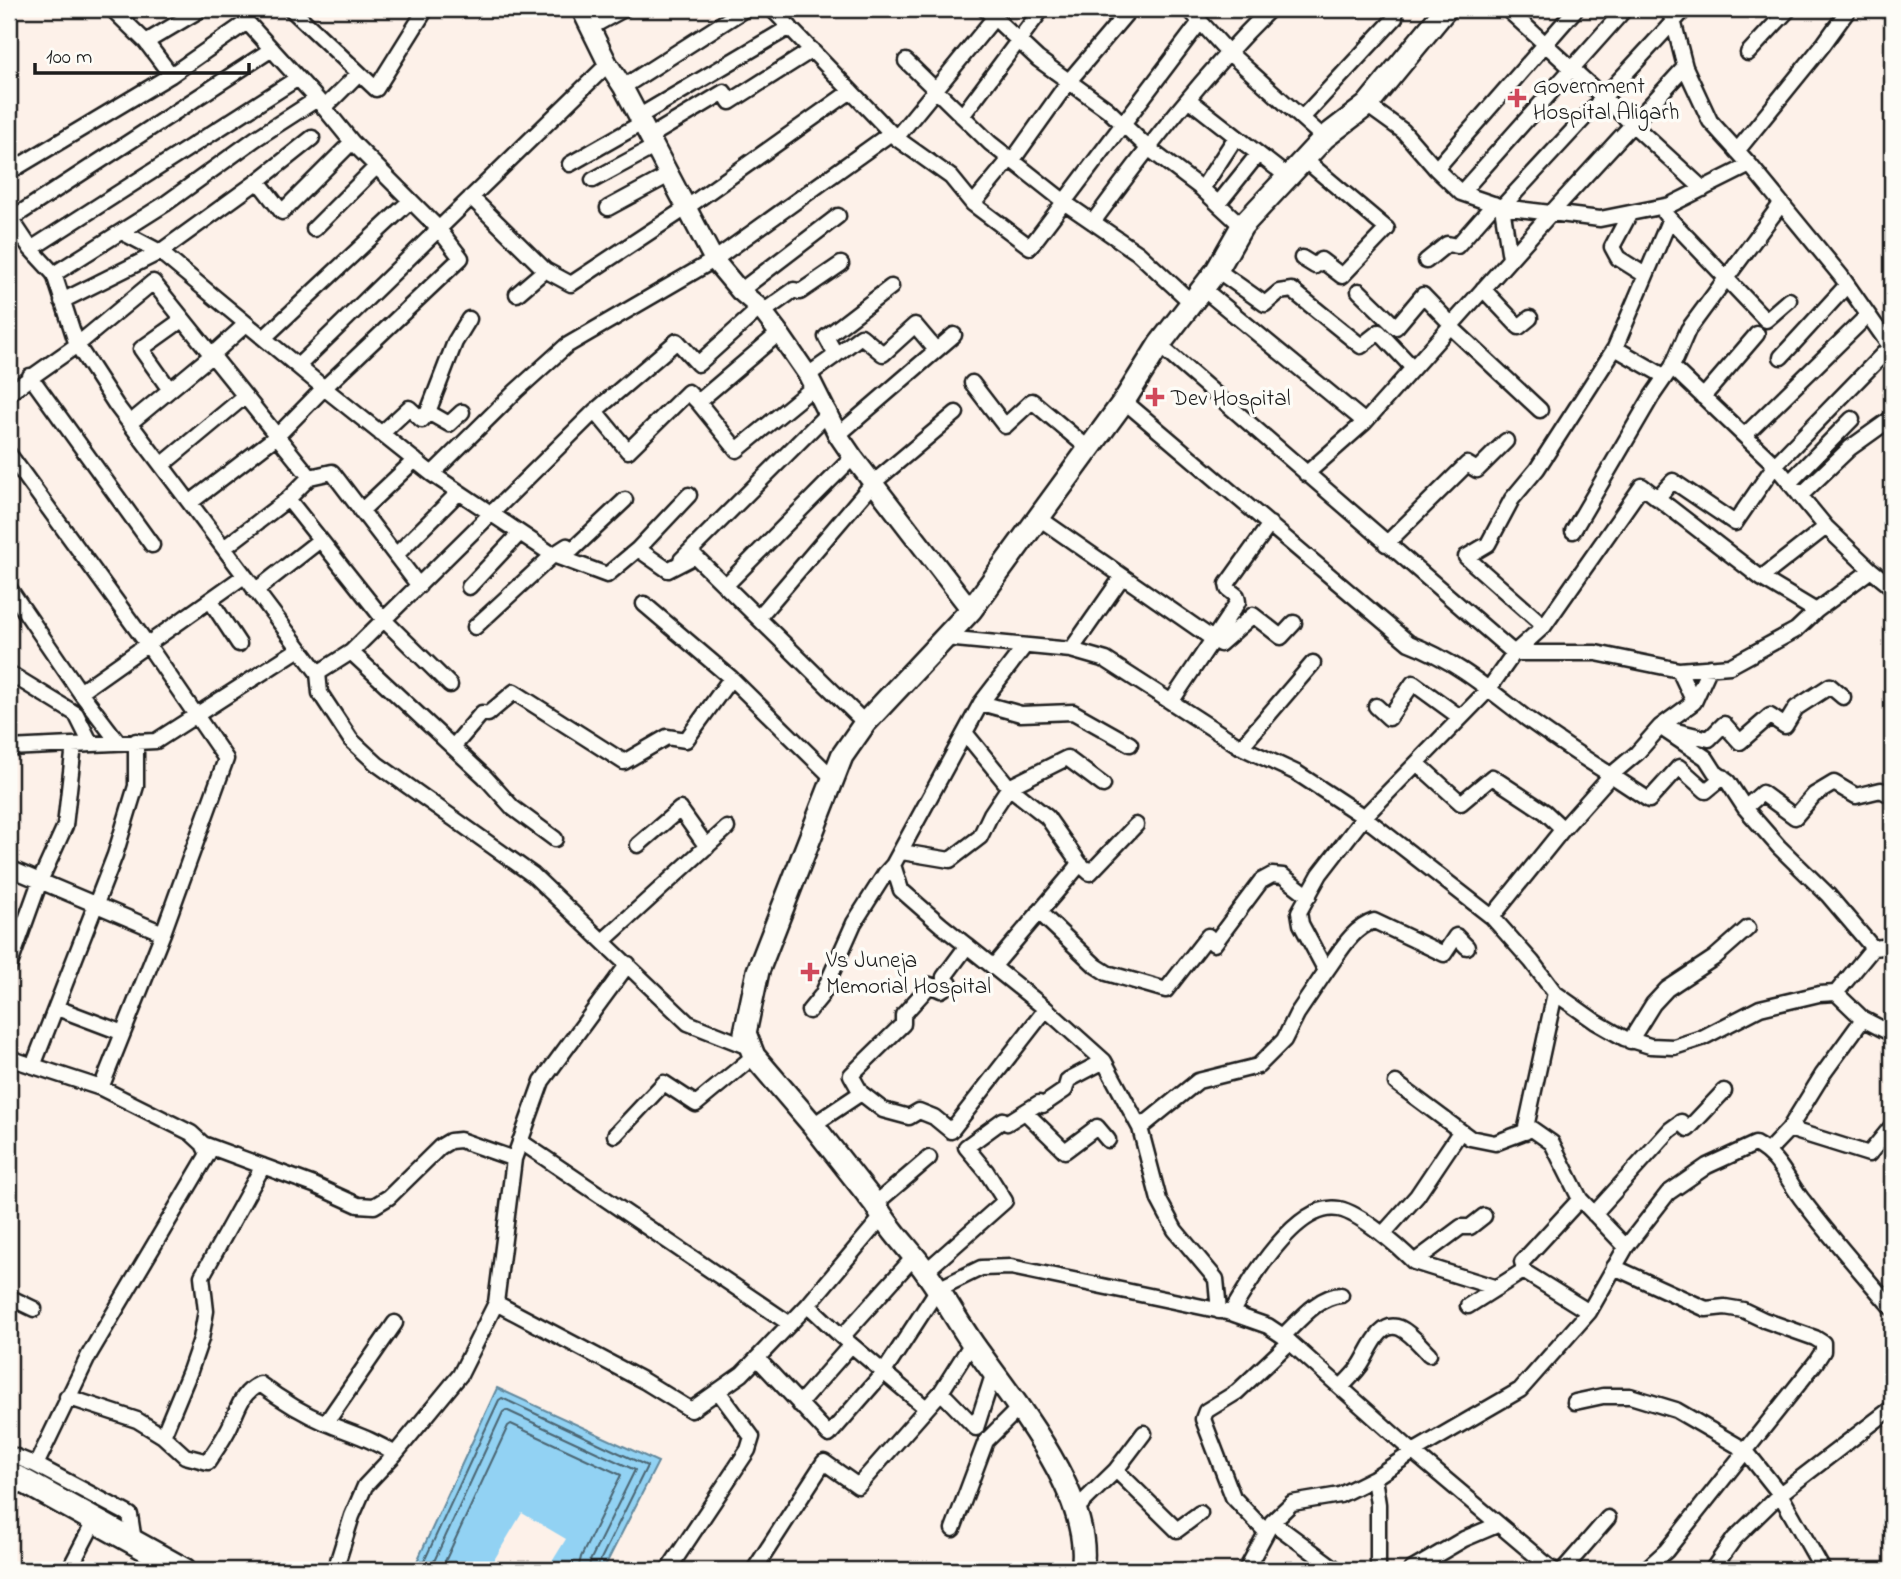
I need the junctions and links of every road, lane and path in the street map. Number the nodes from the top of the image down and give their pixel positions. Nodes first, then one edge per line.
1 (112, 9) edge
2 (291, 9) edge
3 (426, 9) edge
4 (581, 9) edge
5 (624, 9) edge
6 (745, 9) edge
7 (772, 9) edge
8 (1042, 9) edge
9 (1130, 9) edge
10 (1189, 9) edge
11 (1270, 9) edge
12 (1446, 9) edge
13 (1507, 9) edge
14 (1576, 9) edge
15 (1625, 9) edge
16 (1685, 9) edge
17 (1789, 9) edge
18 (1849, 9) edge
19 (198, 11) dead end
20 (990, 13) edge
21 (1670, 14) edge
22 (1395, 18) dead end
23 (1200, 22) junction
24 (590, 26) junction
25 (790, 27) junction
26 (1017, 39) junction
27 (146, 42) junction
28 (1545, 44) junction
29 (272, 49) junction
30 (812, 50) junction
31 (1227, 51) junction
32 (1748, 53) dead end
33 (906, 61) dead end
34 (608, 64) junction
35 (1685, 67) junction
36 (1572, 69) junction
37 (359, 73) junction
38 (170, 75) junction
39 (298, 78) junction
40 (1069, 81) junction
41 (622, 87) junction
42 (936, 89) junction
43 (851, 91) junction
44 (1603, 97) junction
45 (1188, 99) junction
46 (321, 104) junction
47 (1367, 105) junction
48 (962, 116) junction
49 (1302, 118) junction
50 (1122, 124) junction
51 (1633, 124) junction
52 (646, 131) junction
53 (893, 135) junction
54 (1237, 137) junction
55 (312, 138) dead end
56 (1324, 138) junction
57 (352, 142) junction
58 (1148, 148) junction
59 (1738, 151) junction
60 (1258, 154) junction
61 (1304, 159) junction
62 (1011, 160) junction
63 (570, 164) dead end
64 (1750, 165) junction
65 (376, 167) junction
66 (1436, 169) junction
67 (9, 172) edge
68 (669, 175) junction
69 (1287, 177) junction
70 (593, 180) dead end
71 (258, 181) junction
72 (1703, 188) junction
73 (1202, 189) junction
74 (1461, 193) junction
75 (471, 197) junction
76 (410, 201) junction
77 (1065, 202) junction
78 (973, 204) junction
79 (1218, 204) junction
80 (1781, 204) junction
81 (1498, 205) junction
82 (1660, 207) junction
83 (608, 208) dead end
84 (686, 208) junction
85 (1552, 212) junction
86 (1630, 213) junction
87 (838, 216) dead end
88 (10, 217) edge
89 (1669, 221) junction
90 (1093, 222) junction
91 (1242, 226) junction
92 (439, 228) junction
93 (314, 229) dead end
94 (122, 232) junction
95 (31, 248) junction
96 (160, 252) junction
97 (1302, 258) dead end
98 (1510, 258) junction
99 (714, 260) junction
100 (1426, 261) dead end
101 (841, 264) dead end
102 (545, 270) junction
103 (1217, 270) junction
104 (54, 274) junction
105 (1645, 275) junction
106 (1727, 278) junction
107 (1847, 285) junction
108 (891, 287) dead end
109 (1483, 289) junction
110 (740, 291) junction
111 (1359, 291) dead end
112 (517, 294) dead end
113 (1197, 296) junction
114 (1789, 300) dead end
115 (62, 301) junction
116 (762, 310) junction
117 (1868, 315) junction
118 (1530, 318) dead end
119 (183, 319) junction
120 (469, 319) dead end
121 (246, 324) junction
122 (1451, 325) junction
123 (779, 332) junction
124 (1757, 334) dead end
125 (954, 335) dead end
126 (265, 337) junction
127 (76, 345) junction
128 (1159, 345) junction
129 (1892, 347) edge
130 (1615, 348) junction
131 (936, 350) junction
132 (212, 355) junction
133 (836, 355) junction
134 (1781, 357) dead end
135 (298, 366) junction
136 (1413, 368) junction
137 (1668, 372) junction
138 (30, 376) junction
139 (811, 381) junction
140 (972, 383) dead end
141 (324, 388) junction
142 (170, 390) junction
143 (9, 393) edge
144 (246, 396) junction
145 (1703, 397) junction
146 (1124, 401) junction
147 (698, 402) junction
148 (1540, 410) dead end
149 (595, 411) junction
150 (428, 412) junction
151 (462, 412) dead end
152 (828, 412) junction
153 (956, 413) dead end
154 (1892, 418) edge
155 (1853, 419) dead end
156 (1365, 422) junction
157 (130, 423) junction
158 (381, 433) junction
159 (838, 435) junction
160 (1745, 435) junction
161 (277, 436) junction
162 (1506, 441) dead end
163 (1089, 449) junction
164 (9, 454) edge
165 (853, 457) junction
166 (415, 460) junction
167 (162, 465) junction
168 (1775, 465) junction
169 (432, 474) junction
170 (1306, 474) junction
171 (310, 477) junction
172 (1790, 482) junction
173 (873, 483) junction
174 (459, 492) junction
175 (689, 495) dead end
176 (1800, 496) junction
177 (1657, 498) junction
178 (288, 499) junction
179 (625, 500) dead end
180 (191, 502) junction
181 (361, 511) junction
182 (492, 514) junction
183 (1039, 518) junction
184 (1270, 524) junction
185 (1826, 527) junction
186 (1573, 531) dead end
187 (520, 533) junction
188 (320, 540) junction
189 (1386, 544) junction
190 (152, 545) dead end
191 (224, 548) junction
192 (638, 549) junction
193 (396, 555) junction
194 (554, 555) junction
195 (675, 566) junction
196 (1871, 570) junction
197 (244, 576) junction
198 (1122, 577) junction
199 (1760, 578) junction
200 (419, 586) junction
201 (725, 586) junction
202 (9, 587) edge
203 (469, 587) dead end
204 (1892, 587) edge
205 (255, 591) junction
206 (210, 600) junction
207 (644, 604) dead end
208 (971, 610) junction
209 (1816, 611) junction
210 (758, 618) junction
211 (384, 620) junction
212 (1294, 623) dead end
213 (1544, 626) junction
214 (475, 627) dead end
215 (944, 638) junction
216 (1213, 640) junction
217 (239, 644) dead end
218 (148, 645) junction
219 (1024, 647) junction
220 (299, 649) junction
221 (1071, 650) junction
222 (351, 652) junction
223 (1514, 653) junction
224 (1313, 663) dead end
225 (1710, 667) junction
226 (1679, 670) junction
227 (9, 673) edge
228 (318, 673) junction
229 (731, 678) junction
230 (450, 685) dead end
231 (1488, 690) junction
232 (79, 692) junction
233 (1843, 698) dead end
234 (1171, 702) junction
235 (1694, 702) junction
236 (981, 703) junction
237 (1376, 706) dead end
238 (198, 715) junction
239 (1461, 718) junction
240 (865, 723) junction
241 (1660, 727) junction
242 (966, 734) junction
243 (136, 741) junction
244 (118, 742) junction
245 (74, 744) junction
246 (91, 744) junction
247 (1130, 744) dead end
248 (453, 747) junction
249 (1241, 747) junction
250 (9, 748) edge
251 (1417, 763) junction
252 (1611, 775) junction
253 (834, 778) junction
254 (1723, 778) junction
255 (1103, 785) dead end
256 (1009, 787) junction
257 (1892, 796) edge
258 (1745, 808) junction
259 (1364, 817) junction
260 (1136, 825) dead end
261 (727, 828) dead end
262 (1563, 829) junction
263 (555, 839) dead end
264 (638, 845) dead end
265 (706, 847) junction
266 (902, 852) junction
267 (1080, 864) junction
268 (893, 865) junction
269 (10, 872) edge
270 (40, 881) junction
271 (1309, 896) junction
272 (96, 905) junction
273 (1039, 912) junction
274 (1492, 917) junction
275 (1748, 928) dead end
276 (163, 933) junction
277 (603, 941) junction
278 (967, 946) junction
279 (1892, 946) edge
280 (1467, 947) dead end
281 (1873, 948) junction
282 (628, 964) junction
283 (9, 967) edge
284 (993, 967) junction
285 (1326, 971) junction
286 (1555, 993) junction
287 (1836, 993) junction
288 (57, 1008) junction
289 (1046, 1009) junction
290 (809, 1011) dead end
291 (1863, 1019) junction
292 (123, 1033) junction
293 (1892, 1034) edge
294 (1630, 1041) junction
295 (753, 1052) junction
296 (9, 1058) edge
297 (1104, 1061) junction
298 (33, 1066) junction
299 (1396, 1083) dead end
300 (101, 1088) junction
301 (1724, 1091) dead end
302 (861, 1093) junction
303 (1025, 1112) junction
304 (813, 1125) junction
305 (1892, 1126) edge
306 (1140, 1128) junction
307 (1789, 1129) junction
308 (1460, 1132) junction
309 (1525, 1132) junction
310 (615, 1135) dead end
311 (1108, 1140) dead end
312 (520, 1141) junction
313 (203, 1144) junction
314 (1768, 1151) junction
315 (929, 1158) dead end
316 (514, 1159) junction
317 (263, 1167) junction
318 (1580, 1199) junction
319 (878, 1210) junction
320 (1594, 1214) junction
321 (1483, 1216) dead end
322 (1383, 1234) junction
323 (1626, 1247) junction
324 (1414, 1262) junction
325 (1522, 1262) dead end
326 (920, 1264) junction
327 (1614, 1267) junction
328 (1497, 1288) junction
329 (938, 1289) junction
330 (1341, 1295) dead end
331 (9, 1297) edge
332 (496, 1303) junction
333 (808, 1305) junction
334 (1468, 1306) dead end
335 (1892, 1308) edge
336 (34, 1309) dead end
337 (1225, 1312) junction
338 (1589, 1312) junction
339 (395, 1324) dead end
340 (790, 1324) junction
341 (1287, 1339) junction
342 (847, 1341) junction
343 (972, 1343) junction
344 (1429, 1354) dead end
345 (757, 1358) junction
346 (884, 1372) junction
347 (994, 1373) junction
348 (1342, 1386) junction
349 (718, 1391) junction
350 (941, 1392) junction
351 (67, 1397) junction
352 (1575, 1402) dead end
353 (799, 1404) junction
354 (1020, 1407) junction
355 (926, 1408) junction
356 (1892, 1408) edge
357 (326, 1423) junction
358 (1144, 1433) dead end
359 (163, 1436) junction
360 (1745, 1450) junction
361 (1413, 1452) junction
362 (9, 1454) edge
363 (395, 1454) junction
364 (1116, 1470) junction
365 (18, 1478) edge
366 (1374, 1478) junction
367 (1780, 1494) junction
368 (1077, 1508) junction
369 (1200, 1513) dead end
370 (1608, 1517) dead end
371 (95, 1520) junction
372 (1497, 1525) junction
373 (1269, 1527) junction
374 (953, 1529) dead end
375 (134, 1541) junction
376 (69, 1570) edge
377 (184, 1570) edge
378 (335, 1570) edge
379 (668, 1570) edge
380 (754, 1570) edge
381 (1082, 1570) edge
382 (1246, 1570) edge
383 (1337, 1570) edge
384 (1378, 1570) edge
385 (1411, 1570) edge
386 (1553, 1570) edge
387 (1563, 1570) edge
388 (1645, 1570) edge
389 (1712, 1570) edge
390 (1823, 1570) edge

1 - 27 street
2 - 37 street
3 - 37 street
4 - 24 street
5 - 24 street
6 - 41 street
7 - 25 street
8 - 26 street
9 - 40 street
10 - 23 street
11 - 31 street
12 - 47 main road
13 - 28 street
14 - 28 street
15 - 36 street
16 - 21 street
17 - 32 street
18 - 59 street
19 - 27 street
20 - 26 street
20 - 42 street
21 - 35 street
21 - 44 street
22 - 49 street
23 - 31 street
23 - 50 street
24 - 34 street
25 - 30 street
25 - 52 street
26 - 40 street
26 - 48 street
27 - 38 street
28 - 36 street
28 - 66 street
29 - 38 street
29 - 39 street
29 - 88 street
30 - 43 street
30 - 52 street
31 - 45 street
31 - 49 street
33 - 42 street
34 - 41 street
34 - 75 street
35 - 51 street
35 - 59 street
36 - 44 street
36 - 74 street
37 - 46 street
38 - 67 street
39 - 46 street
39 - 95 street
40 - 50 street
40 - 62 street
41 - 52 street
42 - 48 street
42 - 53 street
43 - 53 street
43 - 84 street
44 - 51 street
44 - 81 street
45 - 54 street
45 - 58 street
46 - 57 street
46 - 94 street
47 - 56 main road
47 - 66 street
48 - 62 street
49 - 56 street
50 - 58 street
50 - 77 street
51 - 72 street
51 - 85 street
52 - 63 street
52 - 68 street
52 - 70 street
53 - 78 street
53 - 99 street
54 - 60 street
54 - 73 street
55 - 71 street
56 - 61 main road
57 - 65 street
57 - 71 street
58 - 73 street
58 - 90 street
59 - 64 street
60 - 69 street
60 - 79 street
61 - 69 main road
61 - 97 street
62 - 77 street
62 - 78 street
64 - 72 street
64 - 80 street
65 - 76 street
65 - 93 street
66 - 74 street
68 - 83 street
68 - 84 street
69 - 91 main road
71 - 96 street
72 - 82 street
73 - 79 street
74 - 81 street
75 - 92 street
75 - 102 street
76 - 92 street
76 - 126 street
77 - 78 street
77 - 90 street
79 - 91 street
80 - 106 street
80 - 107 street
81 - 85 street
81 - 98 street
81 - 100 street
82 - 86 street
82 - 89 street
84 - 99 street
84 - 102 street
85 - 86 street
85 - 98 street
86 - 105 street
87 - 110 street
88 - 95 street
89 - 105 street
89 - 106 street
90 - 113 street
91 - 103 main road
92 - 135 street
92 - 141 street
94 - 96 street
94 - 104 street
95 - 104 street
96 - 115 street
96 - 121 street
98 - 109 street
99 - 110 street
99 - 169 street
101 - 116 street
102 - 112 street
103 - 113 main road
103 - 136 street
104 - 115 street
105 - 130 street
106 - 114 street
106 - 137 street
107 - 117 street
107 - 134 street
108 - 133 street
109 - 118 street
109 - 122 street
110 - 116 street
111 - 122 street
113 - 128 main road
113 - 156 street
115 - 127 street
116 - 123 street
116 - 149 street
117 - 129 street
117 - 160 street
119 - 127 street
119 - 132 street
119 - 142 street
120 - 150 street
121 - 126 street
121 - 132 street
122 - 136 street
122 - 148 street
123 - 139 street
123 - 147 street
124 - 145 street
125 - 131 street
126 - 135 street
127 - 138 street
127 - 157 street
128 - 146 main road
128 - 170 street
129 - 168 street
130 - 137 street
130 - 213 street
131 - 133 street
131 - 159 street
132 - 142 street
132 - 144 street
133 - 139 street
135 - 141 street
136 - 156 street
137 - 145 street
137 - 186 street
138 - 143 street
138 - 190 street
139 - 147 street
139 - 152 street
140 - 163 street
141 - 158 street
141 - 161 street
142 - 157 street
144 - 161 street
144 - 167 street
145 - 160 street
146 - 163 main road
146 - 184 street
147 - 149 street
149 - 182 street
150 - 151 street
150 - 158 street
152 - 159 street
152 - 195 street
153 - 173 street
154 - 176 street
155 - 172 street
156 - 170 street
157 - 167 street
158 - 166 street
159 - 165 street
160 - 168 street
161 - 171 street
161 - 180 street
162 - 189 street
163 - 183 main road
164 - 218 street
165 - 173 street
165 - 201 street
166 - 169 street
166 - 181 street
167 - 180 street
168 - 172 street
168 - 177 street
169 - 174 street
170 - 189 street
171 - 178 street
171 - 181 street
172 - 176 street
173 - 208 street
173 - 210 street
174 - 182 street
174 - 193 street
175 - 192 street
176 - 185 street
177 - 199 street
177 - 213 street
178 - 188 street
178 - 191 street
179 - 194 street
180 - 191 street
181 - 193 street
182 - 187 street
182 - 200 street
183 - 198 street
183 - 208 main road
184 - 216 street
184 - 231 street
185 - 196 street
185 - 199 street
187 - 194 street
187 - 203 street
188 - 205 street
188 - 211 street
189 - 223 street
191 - 197 street
192 - 194 street
192 - 195 street
193 - 200 street
194 - 214 street
195 - 201 street
196 - 204 street
196 - 209 street
197 - 205 street
197 - 206 street
198 - 216 street
198 - 221 street
199 - 209 street
200 - 211 street
201 - 210 street
202 - 232 street
205 - 220 street
206 - 217 street
206 - 218 street
207 - 229 street
208 - 215 main road
209 - 225 street
210 - 240 street
211 - 222 street
211 - 230 street
212 - 216 street
213 - 223 street
215 - 219 street
215 - 240 main road
216 - 234 street
218 - 232 street
218 - 238 street
219 - 221 street
219 - 236 street
220 - 228 street
220 - 238 street
221 - 234 street
222 - 228 street
222 - 248 street
223 - 226 street
223 - 231 street
224 - 249 street
225 - 226 street
225 - 235 street
226 - 235 street
227 - 246 street
228 - 277 street
229 - 248 street
229 - 253 street
231 - 239 street
231 - 252 street
232 - 244 street
233 - 241 street
234 - 249 street
235 - 241 street
236 - 242 street
236 - 247 street
237 - 239 street
238 - 243 street
238 - 276 street
239 - 251 street
240 - 253 main road
241 - 252 street
241 - 254 street
242 - 256 street
242 - 266 street
243 - 244 street
243 - 272 street
244 - 246 street
245 - 246 street
245 - 250 street
245 - 270 street
248 - 263 street
249 - 259 street
251 - 259 street
251 - 262 street
252 - 254 street
252 - 262 street
253 - 295 main road
254 - 258 street
255 - 256 street
256 - 266 street
256 - 267 street
257 - 258 street
258 - 281 street
259 - 271 street
259 - 274 street
260 - 267 street
261 - 265 street
262 - 274 street
264 - 265 street
265 - 277 street
266 - 268 street
267 - 273 street
268 - 278 street
268 - 290 street
269 - 270 street
270 - 272 street
270 - 283 street
271 - 273 street
271 - 285 street
272 - 276 street
272 - 288 street
273 - 284 street
274 - 286 street
275 - 294 street
276 - 292 street
277 - 282 street
278 - 284 street
278 - 302 street
279 - 281 street
280 - 285 street
281 - 287 street
282 - 295 street
282 - 312 street
284 - 289 street
285 - 306 street
286 - 294 street
286 - 309 street
287 - 291 street
287 - 294 street
288 - 292 street
288 - 298 street
289 - 297 street
289 - 302 street
291 - 293 street
291 - 307 street
292 - 300 street
295 - 304 main road
295 - 310 street
296 - 298 street
297 - 303 street
297 - 306 street
298 - 300 street
299 - 308 street
300 - 313 street
301 - 320 street
302 - 304 street
303 - 311 street
303 - 326 street
304 - 319 main road
305 - 307 street
306 - 337 street
307 - 314 street
308 - 309 street
308 - 322 street
309 - 318 street
312 - 316 street
312 - 340 street
313 - 317 street
313 - 351 street
314 - 323 street
314 - 335 street
315 - 319 street
316 - 317 street
316 - 332 street
317 - 359 street
318 - 320 street
318 - 325 street
319 - 326 main road
319 - 333 street
320 - 323 street
321 - 324 street
322 - 324 street
322 - 337 street
323 - 327 street
324 - 328 street
326 - 329 main road
326 - 342 street
327 - 338 street
327 - 360 street
328 - 334 street
328 - 338 street
329 - 337 street
329 - 343 main road
329 - 346 street
330 - 341 street
331 - 336 street
332 - 349 street
332 - 363 street
333 - 340 street
333 - 342 street
337 - 341 street
338 - 361 street
339 - 357 street
340 - 345 street
341 - 348 street
341 - 373 street
342 - 346 street
342 - 353 street
343 - 347 main road
343 - 350 street
344 - 348 street
345 - 349 street
345 - 353 street
346 - 353 street
346 - 355 street
347 - 350 street
347 - 354 main road
348 - 361 street
349 - 379 street
350 - 355 street
351 - 359 street
351 - 365 street
352 - 360 street
354 - 368 main road
354 - 374 street
355 - 380 street
356 - 367 street
357 - 359 street
357 - 363 street
358 - 364 street
360 - 367 street
360 - 388 street
361 - 366 street
361 - 372 street
362 - 365 street
363 - 378 street
364 - 368 street
364 - 369 street
365 - 371 main road
365 - 375 street
366 - 373 street
366 - 384 street
367 - 389 street
367 - 390 street
368 - 381 main road
370 - 387 street
371 - 375 main road
371 - 376 street
372 - 385 street
372 - 386 street
373 - 382 street
373 - 383 street
375 - 377 main road

